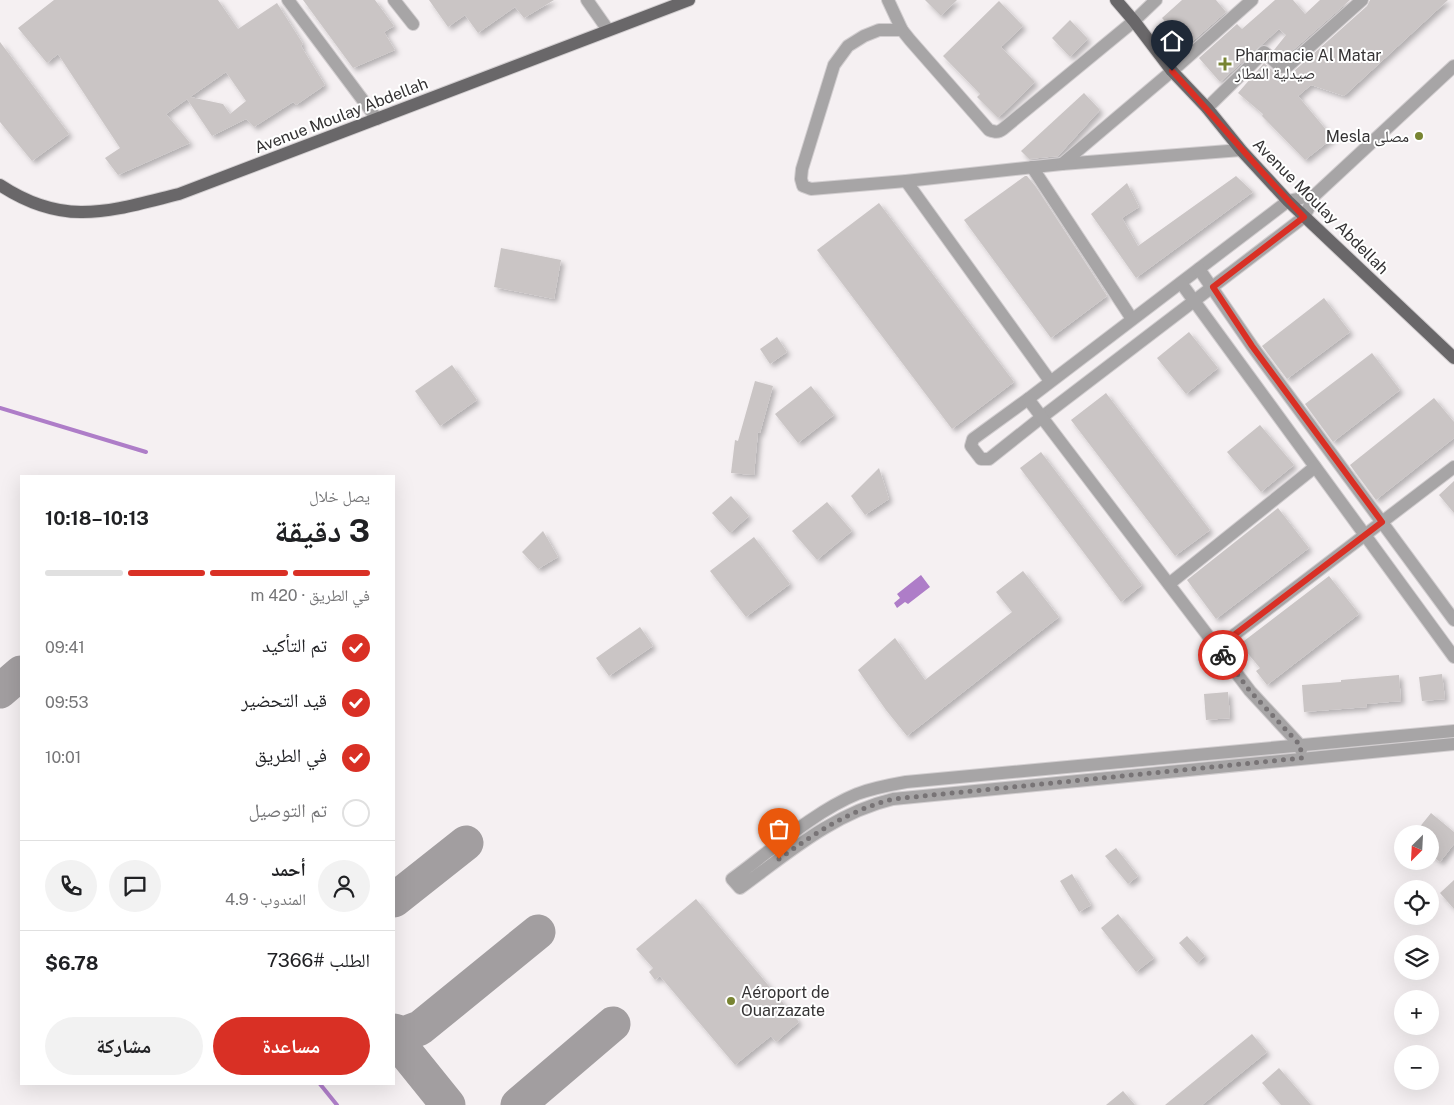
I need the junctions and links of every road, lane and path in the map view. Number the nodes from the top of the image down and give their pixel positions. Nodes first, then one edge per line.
1 (288, 0) edge
2 (394, 0) edge
3 (587, 0) edge
4 (689, 0) edge
5 (888, 0) edge
6 (1116, 0) edge
7 (1156, 0) edge
8 (1252, 0) edge
9 (1354, 2) edge
10 (1134, 21) junction
11 (413, 24) dead end
12 (608, 30) junction
13 (902, 30) junction
14 (1454, 66) edge
15 (1172, 71) junction
16 (1207, 108) junction
17 (377, 119) junction
18 (1241, 150) junction
19 (1062, 164) junction
20 (1032, 167) junction
21 (906, 181) junction
22 (0, 185) edge
23 (1314, 195) junction
24 (1288, 201) junction
25 (1304, 217) junction
26 (1199, 269) junction
27 (1181, 282) junction
28 (1213, 287) junction
29 (1194, 301) junction
30 (1132, 319) junction
31 (1454, 358) edge
32 (1050, 381) junction
33 (1028, 399) junction
34 (1042, 417) junction
35 (1316, 467) junction
36 (1454, 467) edge
37 (1382, 522) junction
38 (1365, 535) junction
39 (1169, 584) junction
40 (1454, 620) edge
41 (1217, 648) junction
42 (1454, 657) edge
43 (1454, 731) edge
44 (1454, 744) edge
45 (1300, 745) junction
46 (1160, 758) junction
47 (1302, 758) junction
48 (1136, 760) junction
49 (1161, 772) junction
50 (1138, 774) junction

1 - 17 street
2 - 11 street
3 - 12 street
4 - 12 main road, Avenue Moulay Abdellah
5 - 13 street
6 - 10 main road, Avenue Moulay Abdellah
7 - 10 street
8 - 15 street
9 - 16 street
10 - 13 street
10 - 15 main road, Avenue Moulay Abdellah
12 - 17 main road, Avenue Moulay Abdellah
13 - 21 street
14 - 23 street
15 - 16 main road, Avenue Moulay Abdellah
15 - 19 street
16 - 18 main road, Avenue Moulay Abdellah
17 - 22 main road, Avenue Moulay Abdellah
18 - 19 street
18 - 24 main road, Avenue Moulay Abdellah
19 - 20 street
20 - 21 street
20 - 30 street
21 - 32 street
23 - 24 street
23 - 25 street
24 - 25 main road, Avenue Moulay Abdellah
24 - 26 street
25 - 28 street
25 - 31 main road, Avenue Moulay Abdellah
26 - 27 street
26 - 28 street
27 - 29 street
27 - 30 street
28 - 29 street
28 - 37 street
29 - 34 street
29 - 35 street
30 - 32 street
32 - 33 street
33 - 34 street
33 - 34 street
34 - 39 street
35 - 38 street
35 - 39 street
36 - 37 street
37 - 38 street
37 - 40 street
38 - 41 street
38 - 42 street
39 - 41 street
41 - 45 street
43 - 45 street
44 - 47 street
45 - 46 street
45 - 47 street
46 - 48 street
46 - 49 street
47 - 49 street
48 - 50 street
48 - 50 street
49 - 50 street

